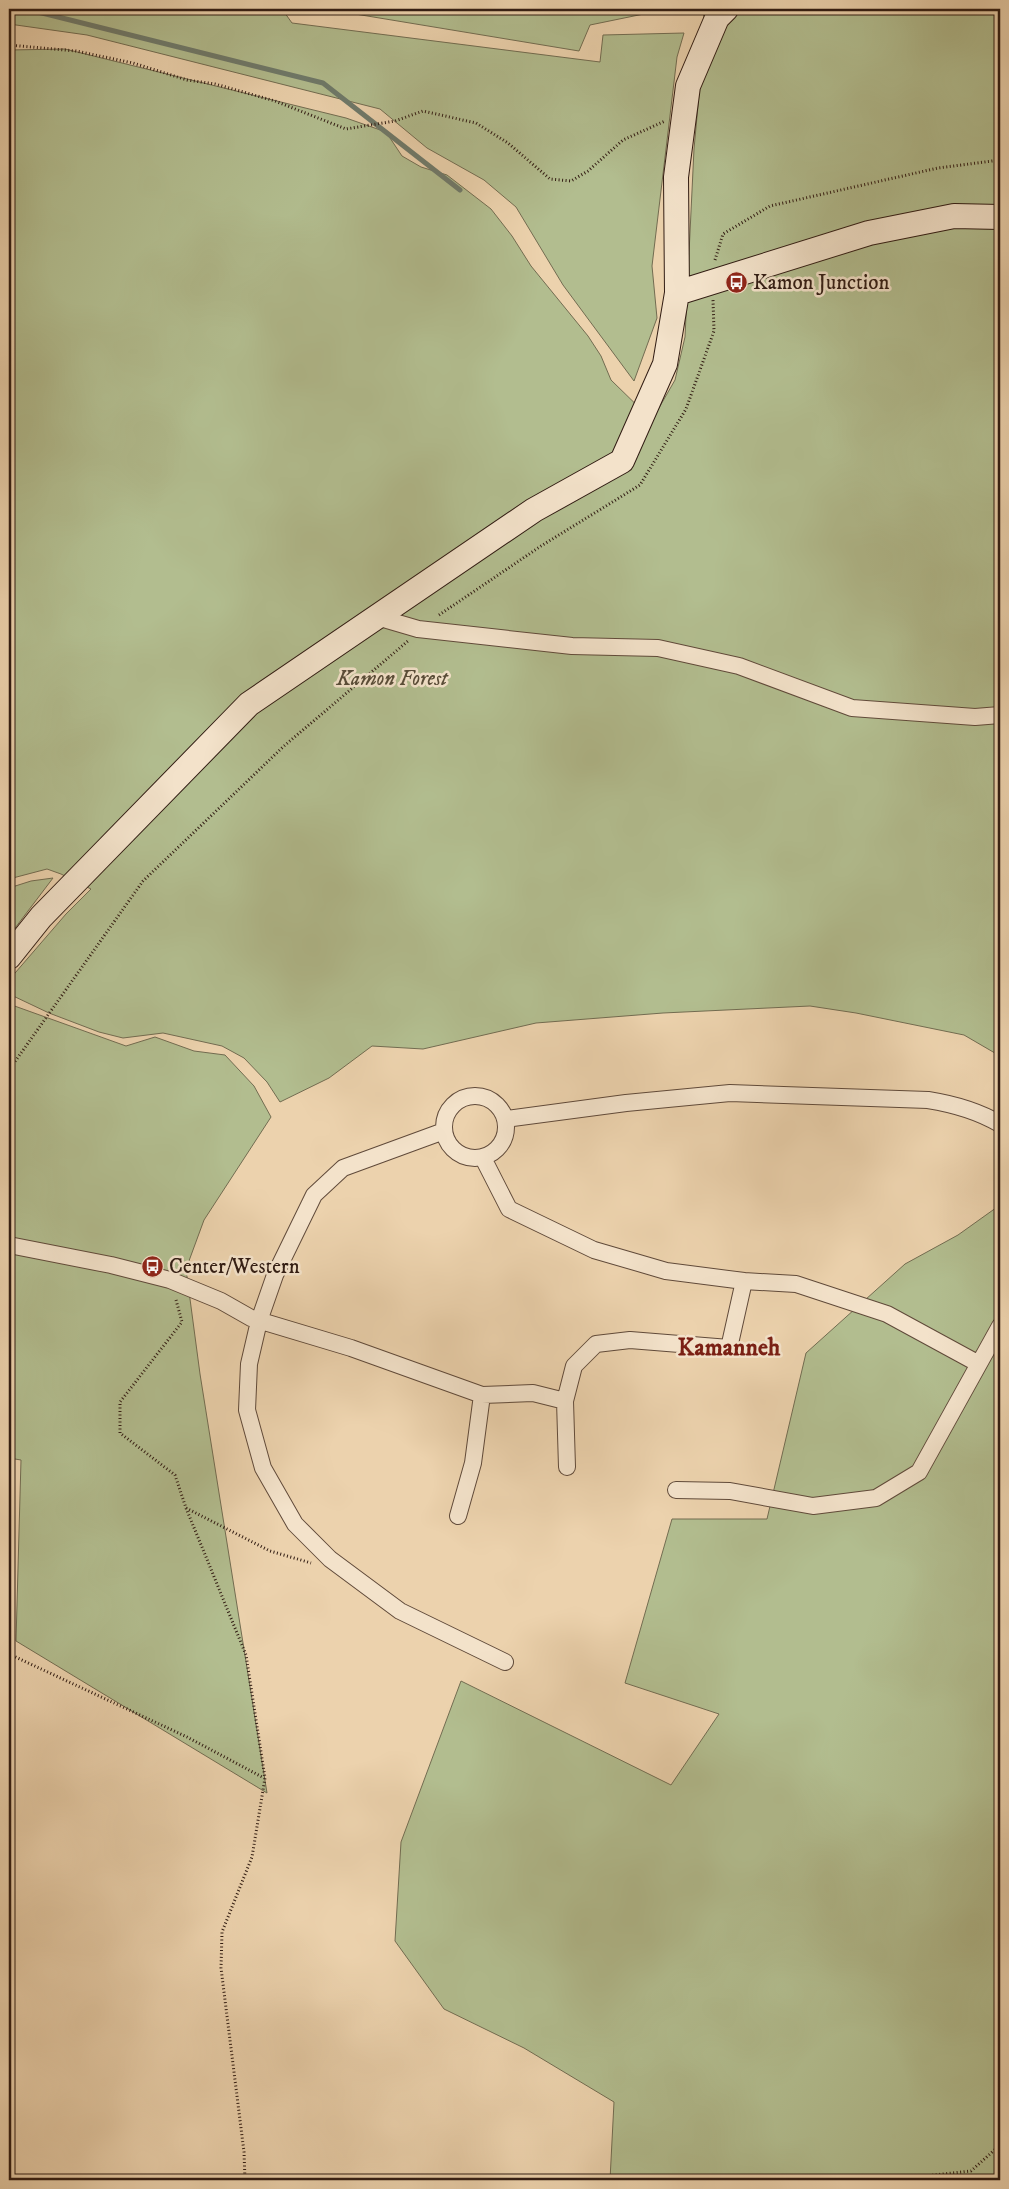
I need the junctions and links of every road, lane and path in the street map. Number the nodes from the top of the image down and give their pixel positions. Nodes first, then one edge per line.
1 (726, 9) edge
2 (9, 45) edge
3 (683, 120) junction
4 (1000, 160) edge
5 (1000, 217) edge
6 (711, 283) junction
7 (677, 293) junction
8 (377, 617) junction
9 (418, 629) junction
10 (1000, 715) edge
11 (9, 957) edge
12 (9, 1070) edge
13 (506, 1119) junction
14 (1000, 1124) edge
15 (444, 1131) junction
16 (483, 1158) junction
17 (9, 1245) edge
18 (170, 1280) junction
19 (744, 1281) junction
20 (260, 1321) junction
21 (1000, 1326) edge
22 (979, 1364) junction
23 (482, 1394) junction
24 (566, 1401) junction
25 (567, 1466) dead end
26 (676, 1490) dead end
27 (186, 1508) junction
28 (458, 1516) dead end
29 (316, 1565) dead end
30 (9, 1654) edge
31 (505, 1662) dead end
32 (265, 1778) junction
33 (1000, 2145) edge
34 (245, 2180) edge
35 (920, 2180) edge

1 - 3 main road
2 - 3 path
3 - 7 main road
4 - 6 path
5 - 6 main road
6 - 7 main road
6 - 9 path
7 - 8 main road
8 - 9 street
8 - 11 main road
9 - 10 street
9 - 12 path
13 - 14 street
13 - 15 street
13 - 16 street
15 - 16 street
15 - 20 street
16 - 19 street
17 - 18 street
18 - 20 street
18 - 27 path
19 - 22 street
19 - 24 street
20 - 23 street
20 - 31 street
21 - 22 street
22 - 26 street
23 - 24 street
23 - 28 street
24 - 25 street
27 - 29 path
27 - 32 path
30 - 32 path
32 - 34 path
33 - 35 path

